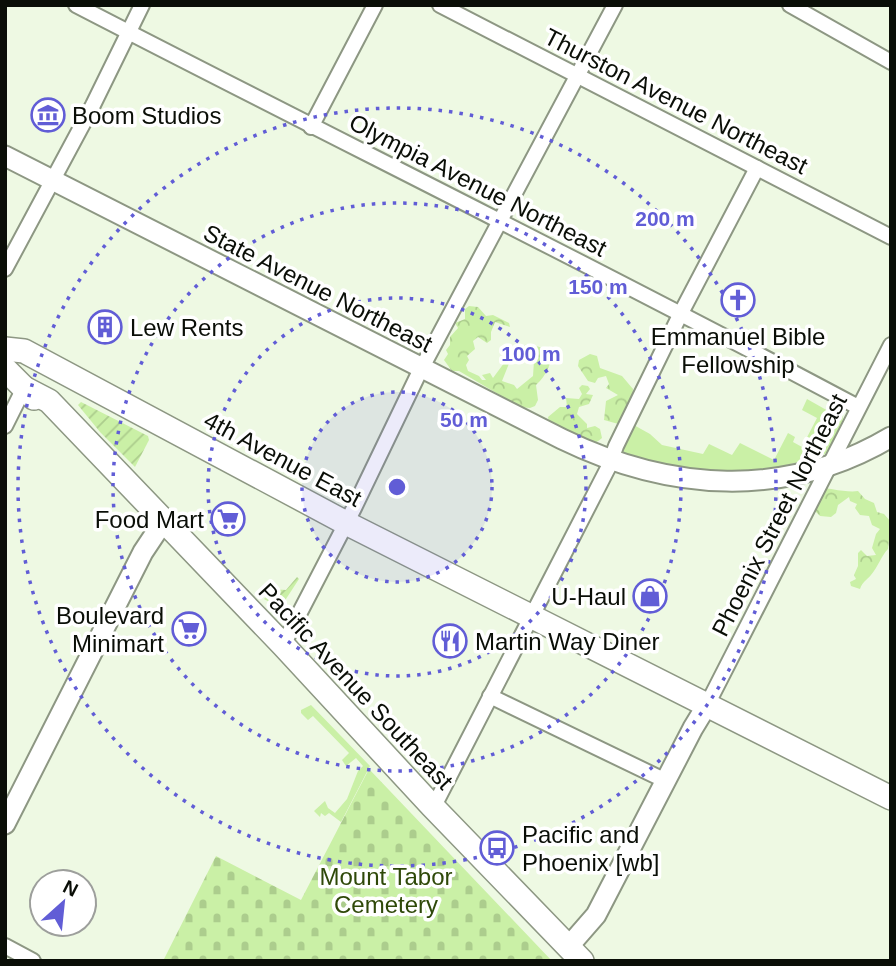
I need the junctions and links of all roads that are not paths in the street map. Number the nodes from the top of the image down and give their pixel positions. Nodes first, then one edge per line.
1 (76, 5) edge
2 (142, 5) edge
3 (375, 5) edge
4 (440, 5) edge
5 (615, 5) edge
6 (790, 5) edge
7 (129, 33) junction
8 (891, 62) edge
9 (577, 74) junction
10 (311, 127) junction
11 (5, 156) edge
12 (757, 168) junction
13 (51, 180) junction
14 (501, 220) junction
15 (891, 237) edge
16 (5, 269) edge
17 (681, 313) junction
18 (5, 336) edge
19 (891, 345) edge
20 (15, 350) edge
21 (422, 368) junction
22 (5, 369) edge
23 (24, 388) junction
24 (858, 407) junction
25 (5, 426) edge
26 (891, 437) edge
27 (92, 447) junction
28 (610, 461) junction
29 (831, 466) junction
30 (163, 522) junction
31 (346, 523) junction
32 (532, 615) junction
33 (283, 645) junction
34 (491, 696) junction
35 (707, 705) junction
36 (666, 781) junction
37 (891, 798) edge
38 (433, 808) junction
39 (5, 824) edge
40 (5, 946) edge
41 (576, 954) edge
42 (33, 961) edge

1 - 7 street, Olympia Avenue Northeast
2 - 7 street
3 - 10 street
4 - 9 street, Thurston Avenue Northeast
5 - 9 street
6 - 8 street
7 - 10 street, Olympia Avenue Northeast
7 - 13 street
9 - 12 street, Thurston Avenue Northeast
9 - 14 street
10 - 14 street, Olympia Avenue Northeast
11 - 13 street, State Avenue Northeast
12 - 15 street, Thurston Avenue Northeast
12 - 17 street
13 - 16 street
13 - 21 street, State Avenue Northeast
14 - 17 street, Olympia Avenue Northeast
14 - 21 street
17 - 24 street, Olympia Avenue Northeast
17 - 28 street
18 - 20 main road, Pacific Avenue Southeast
19 - 24 street, Phoenix Street Northeast
20 - 27 main road, Pacific Avenue Southeast
20 - 31 main road, 4th Avenue East
21 - 28 street, State Avenue Northeast
21 - 31 street
22 - 23 main road
23 - 25 street
23 - 27 main road
24 - 29 street, Phoenix Street Northeast
26 - 29 street, State Avenue Northeast
27 - 30 main road, Pacific Avenue Southeast
28 - 29 street, State Avenue Northeast
28 - 32 street
29 - 35 street, Phoenix Street Northeast
30 - 33 main road, Pacific Avenue Southeast
30 - 39 street
31 - 32 main road, 4th Avenue East
31 - 33 street
32 - 34 street
32 - 35 main road, 4th Avenue East
33 - 38 main road, Pacific Avenue Southeast
34 - 36 street
34 - 38 street
35 - 36 street
35 - 37 main road, 4th Avenue East
36 - 41 street
38 - 41 main road, Pacific Avenue Southeast
40 - 42 street

